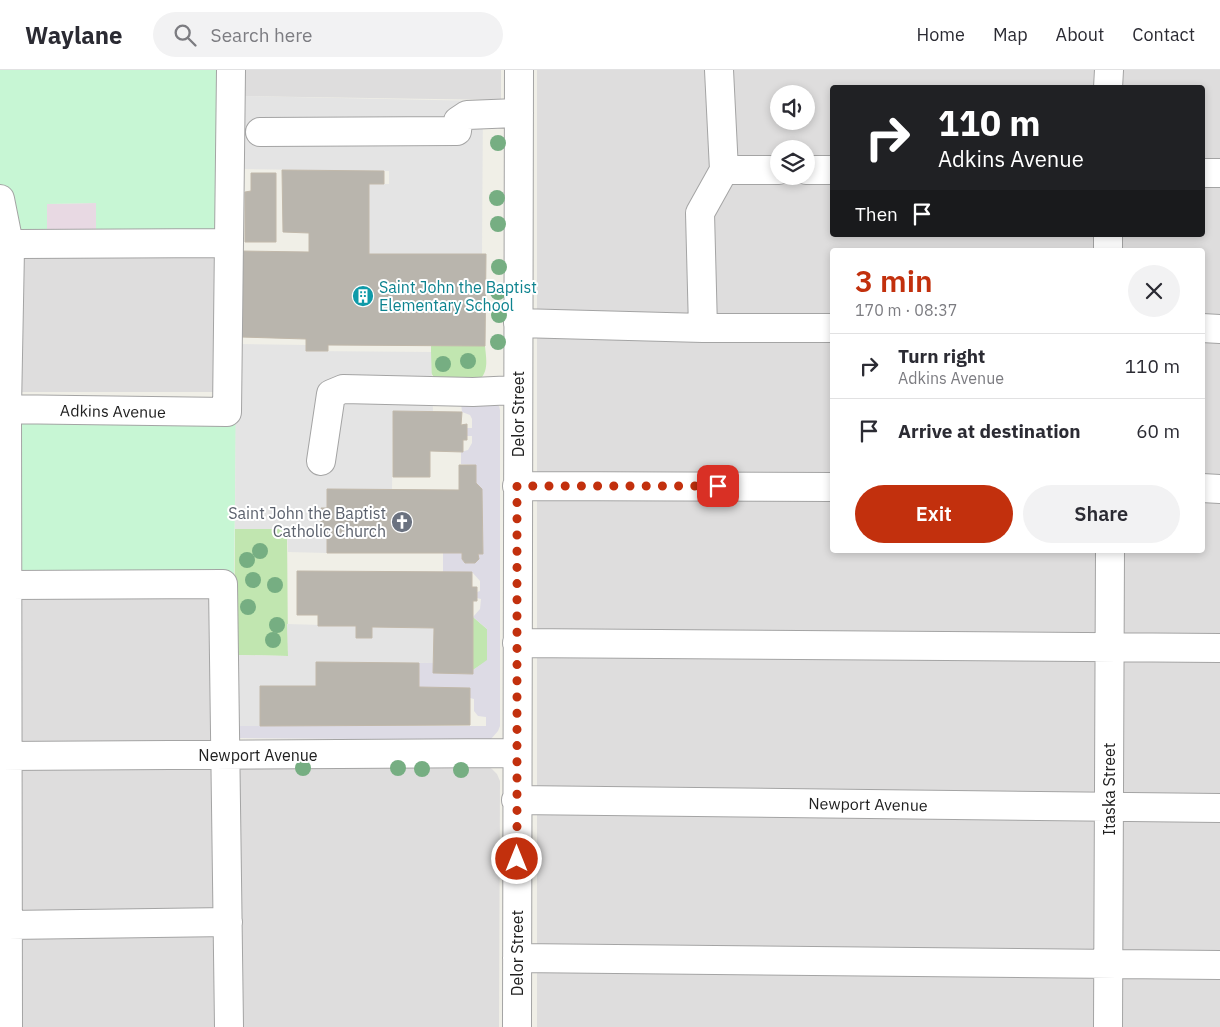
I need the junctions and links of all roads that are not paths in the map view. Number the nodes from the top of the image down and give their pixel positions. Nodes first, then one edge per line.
1 (231, 70) edge
2 (519, 70) edge
3 (719, 70) edge
4 (1109, 70) edge
5 (1108, 85) edge
6 (519, 113) junction
7 (260, 132) dead end
8 (724, 170) junction
9 (770, 170) edge
10 (815, 170) edge
11 (830, 170) edge
12 (1205, 173) edge
13 (1220, 173) edge
14 (0, 200) edge
15 (229, 243) junction
16 (10, 249) junction
17 (518, 323) junction
18 (703, 328) junction
19 (830, 328) edge
20 (1205, 328) edge
21 (1220, 329) edge
22 (518, 390) junction
23 (4, 409) edge
24 (321, 461) dead end
25 (517, 486) junction
26 (830, 487) edge
27 (1205, 488) edge
28 (1220, 488) edge
29 (1110, 553) edge
30 (8, 585) junction
31 (517, 643) junction
32 (1110, 647) junction
33 (1220, 648) edge
34 (517, 753) junction
35 (4, 756) edge
36 (226, 756) junction
37 (516, 800) junction
38 (1109, 807) junction
39 (1220, 808) edge
40 (228, 922) junction
41 (8, 925) junction
42 (517, 958) junction
43 (1109, 964) junction
44 (1220, 966) edge
45 (8, 1027) edge
46 (229, 1027) edge
47 (517, 1027) edge
48 (1108, 1027) edge

1 - 15 street
2 - 6 street, Delor Street
3 - 8 street
4 - 5 street
6 - 7 street
6 - 17 street, Delor Street
8 - 9 street
8 - 18 street
10 - 11 street
12 - 13 street
14 - 16 street
15 - 16 street
15 - 23 street, Adkins Avenue
16 - 23 street
17 - 18 street
17 - 22 street, Delor Street
18 - 19 street
20 - 21 street
22 - 24 street
22 - 25 street, Delor Street
23 - 30 street
25 - 26 street
25 - 31 street, Delor Street
27 - 28 street
29 - 32 street, Itaska Street
30 - 35 street
30 - 36 street
31 - 32 street
31 - 34 street, Delor Street
32 - 33 street
32 - 38 street, Itaska Street
34 - 36 street, Newport Avenue
34 - 37 street, Delor Street
35 - 36 street, Newport Avenue
35 - 41 street
36 - 40 street
37 - 38 street, Newport Avenue
37 - 42 street, Delor Street
38 - 39 street, Newport Avenue
38 - 43 street, Itaska Street
40 - 41 street
40 - 46 street
41 - 45 street
42 - 43 street
42 - 47 street, Delor Street
43 - 44 street
43 - 48 street, Itaska Street

